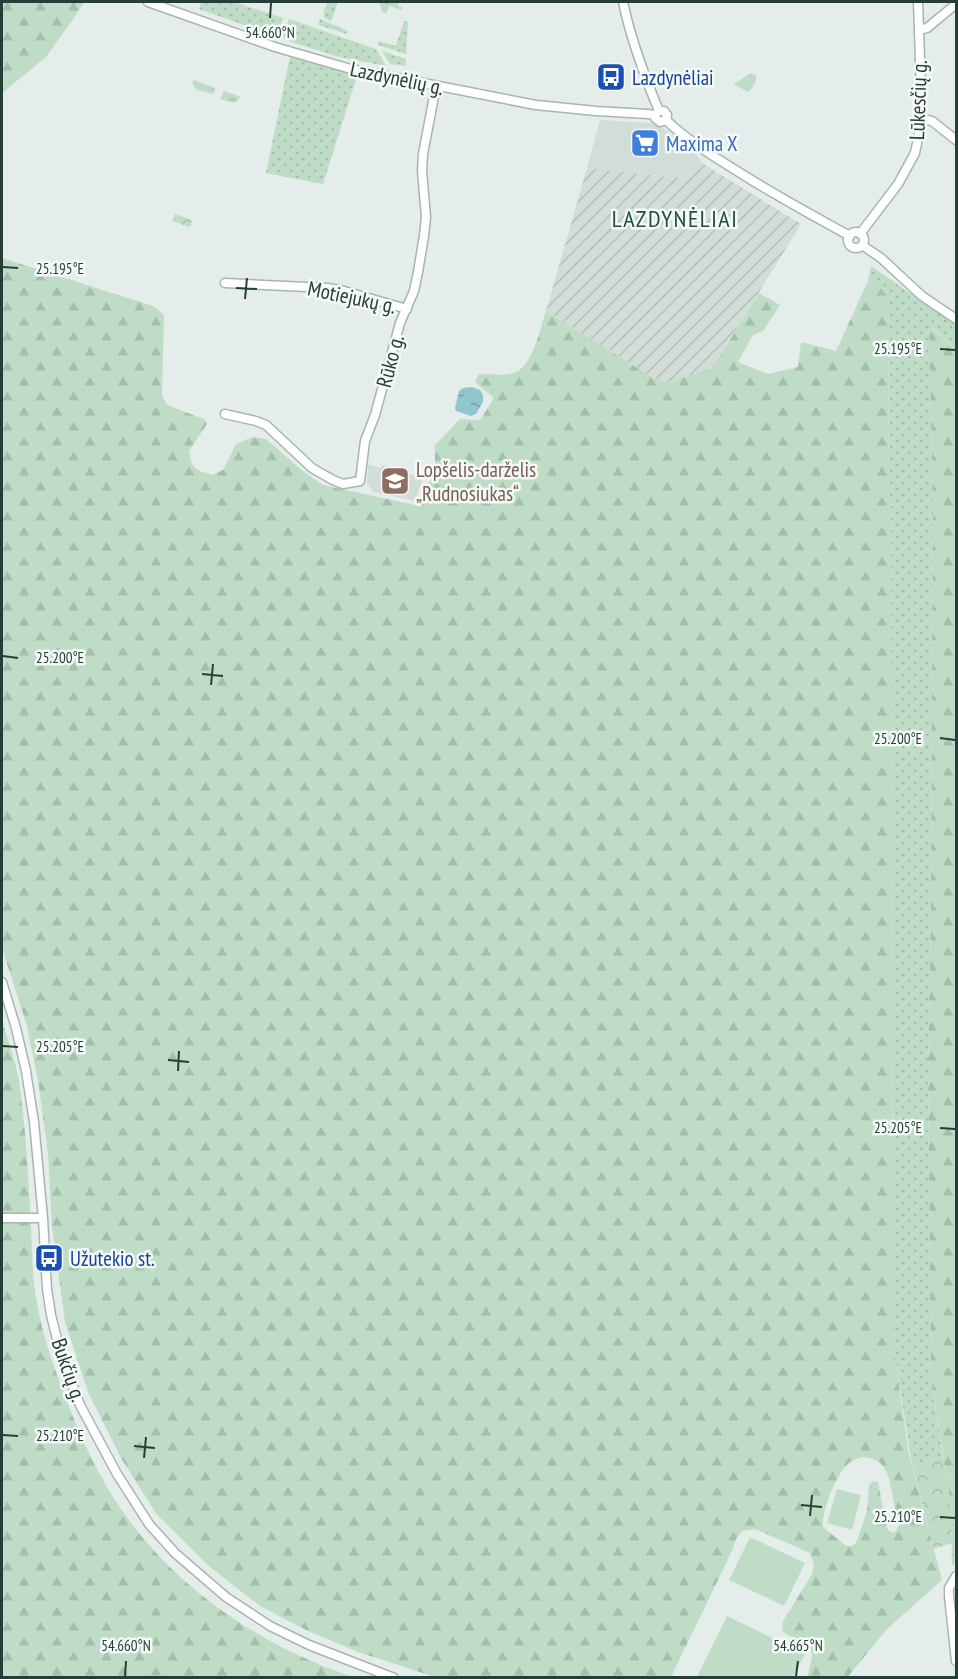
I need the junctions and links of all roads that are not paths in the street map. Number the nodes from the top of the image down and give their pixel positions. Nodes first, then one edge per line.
1 (148, 2) edge
2 (623, 2) edge
3 (918, 2) edge
4 (957, 4) edge
5 (919, 30) junction
6 (436, 86) junction
7 (657, 113) junction
8 (922, 119) junction
9 (957, 140) edge
10 (860, 234) junction
11 (850, 236) junction
12 (862, 245) junction
13 (225, 283) dead end
14 (407, 309) junction
15 (957, 319) edge
16 (225, 414) dead end
17 (2, 982) edge
18 (2, 1218) edge
19 (43, 1218) junction
20 (957, 1576) edge
21 (957, 1661) edge
22 (394, 1677) edge

1 - 6 street, Lazdynėlių g.
2 - 7 street
3 - 5 street
4 - 5 street, Lūkesčių g.
5 - 8 street, Lūkesčių g.
6 - 7 street, Lazdynėlių g.
6 - 14 street, Rūko g.
7 - 11 street, Lazdynėlių g.
8 - 9 street
8 - 10 street, Lūkesčių g.
10 - 11 street
10 - 12 street
11 - 12 street
12 - 15 street
13 - 14 street, Motiejukų g.
14 - 16 street, Rūko g.
17 - 19 street, Bukčių g.
18 - 19 street
19 - 22 street, Bukčių g.
20 - 21 street

